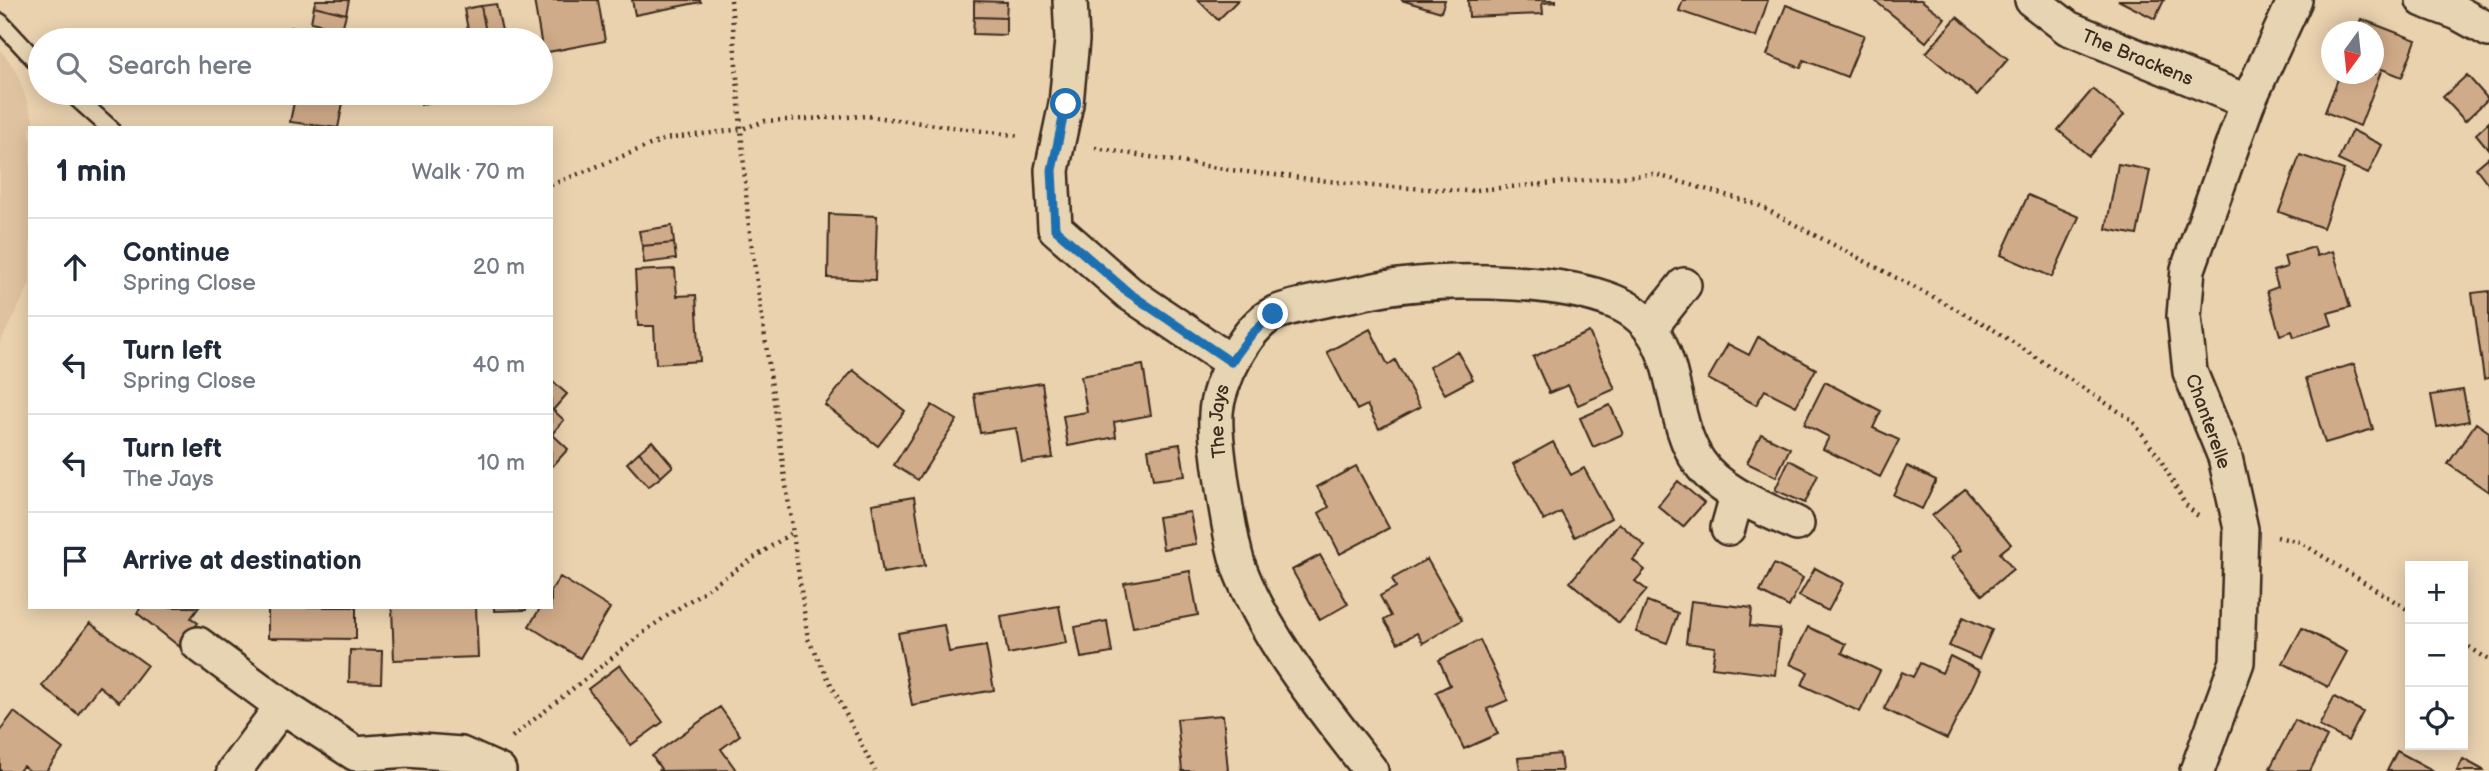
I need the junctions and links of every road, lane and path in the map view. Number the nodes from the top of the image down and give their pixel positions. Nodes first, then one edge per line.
1 (732, 0) edge
2 (1070, 0) edge
3 (2032, 0) edge
4 (2295, 0) edge
5 (2423, 0) edge
6 (0, 22) edge
7 (2489, 30) edge
8 (28, 52) edge
9 (2248, 102) junction
10 (84, 105) edge
11 (108, 126) edge
12 (742, 129) junction
13 (1058, 143) junction
14 (553, 185) edge
15 (1684, 285) dead end
16 (1651, 327) junction
17 (1231, 362) junction
18 (1737, 496) junction
19 (1797, 524) dead end
20 (1728, 528) dead end
21 (2241, 529) junction
22 (791, 533) junction
23 (2405, 608) edge
24 (198, 644) dead end
25 (2468, 646) edge
26 (2489, 660) edge
27 (282, 706) junction
28 (489, 767) edge
29 (2205, 768) edge
30 (233, 771) edge
31 (874, 771) edge
32 (1371, 771) edge

1 - 12 path
2 - 13 street
3 - 9 street, The Brackens
4 - 9 street, Chanterelle
5 - 7 street
6 - 8 lane
9 - 21 street, Chanterelle
10 - 11 lane
12 - 13 path
12 - 14 path
12 - 22 path
13 - 17 street
13 - 21 path
15 - 16 street
16 - 17 street, The Jays
16 - 18 street, The Jays
17 - 32 street, The Jays
18 - 19 street, The Jays
18 - 20 street
21 - 23 path
21 - 29 street, Chanterelle
22 - 28 path
22 - 31 path
24 - 27 street
25 - 26 path
27 - 28 street
27 - 30 street

